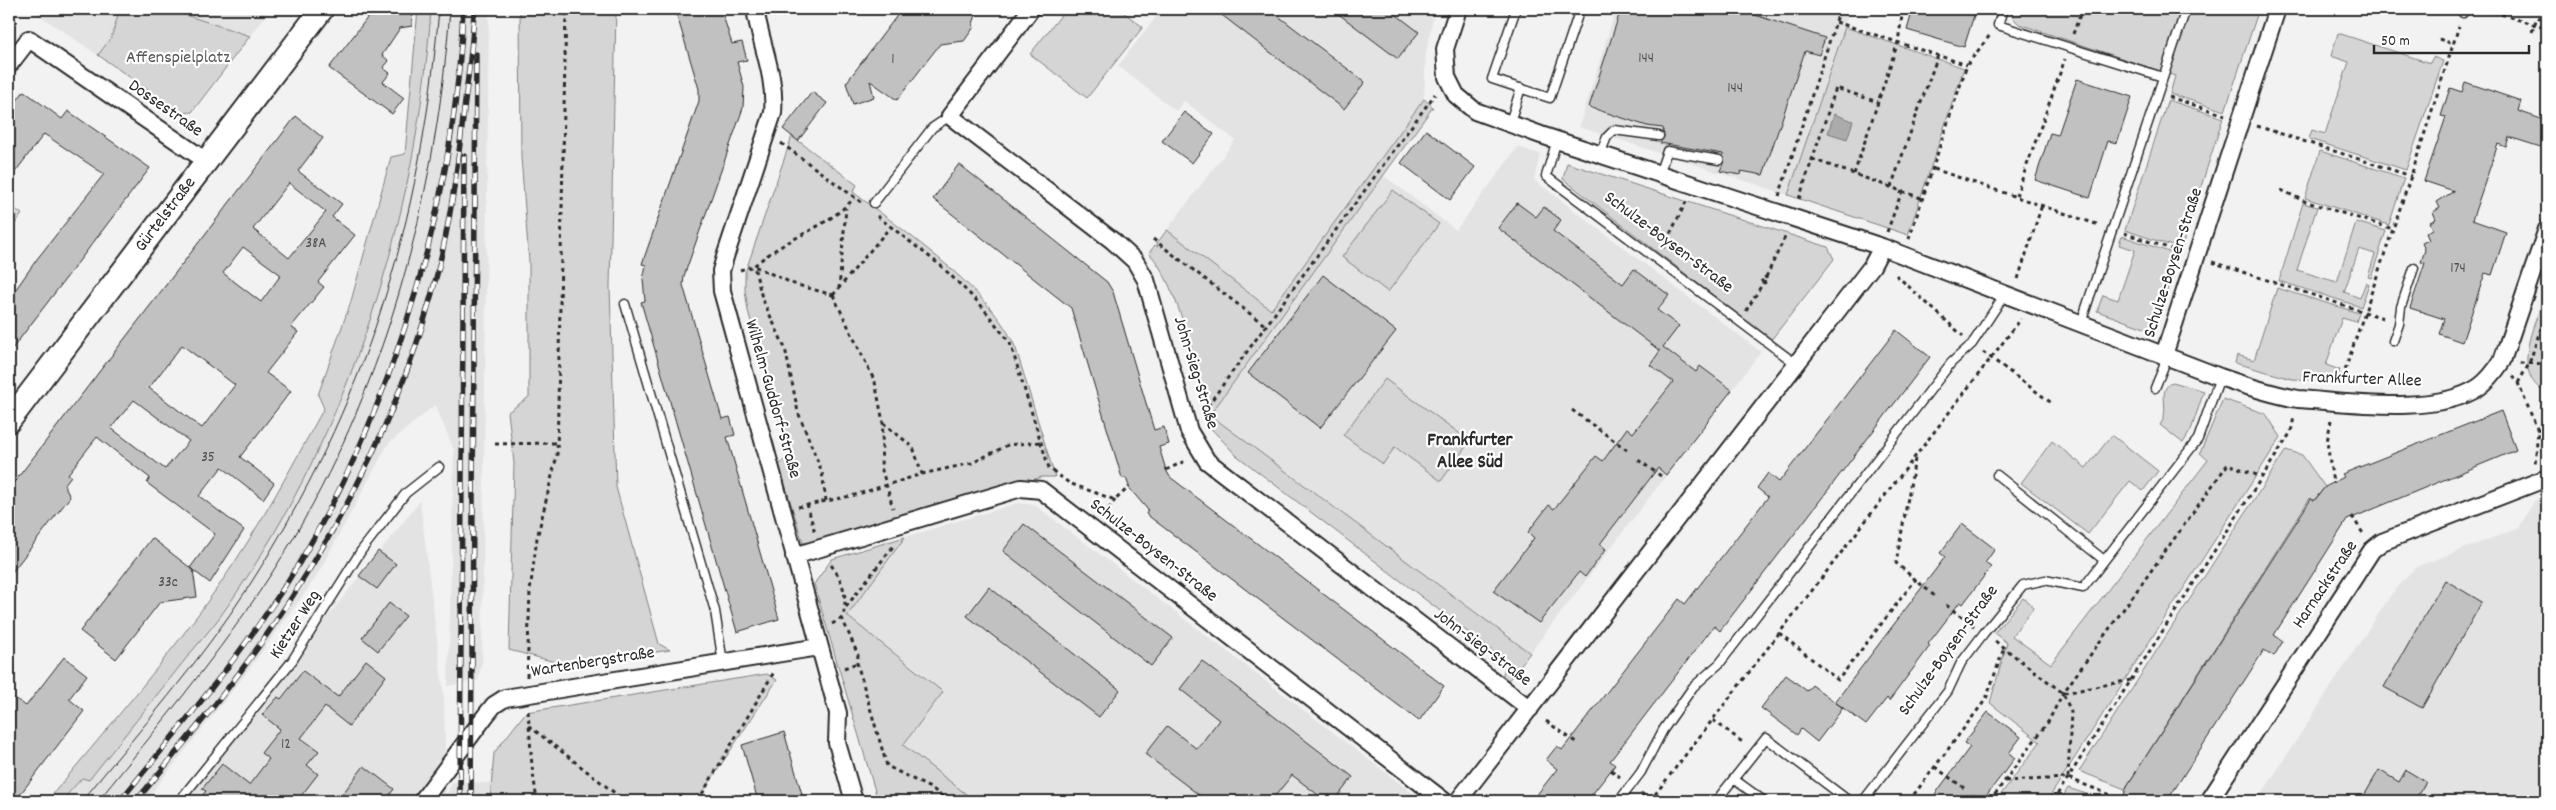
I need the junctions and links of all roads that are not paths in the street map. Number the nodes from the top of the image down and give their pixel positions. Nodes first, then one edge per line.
1 (322, 9) edge
2 (755, 9) edge
3 (1031, 9) edge
4 (1458, 9) edge
5 (1516, 9) edge
6 (1580, 9) edge
7 (2003, 9) edge
8 (2186, 9) edge
9 (2277, 9) edge
10 (9, 66) edge
11 (2163, 78) junction
12 (1521, 88) junction
13 (950, 116) junction
14 (1509, 125) junction
15 (1659, 136) dead end
16 (1557, 140) junction
17 (1600, 154) junction
18 (1720, 160) dead end
19 (206, 161) junction
20 (1659, 174) junction
21 (874, 203) dead end
22 (2547, 229) edge
23 (1884, 240) junction
24 (2414, 268) dead end
25 (2008, 295) junction
26 (625, 304) dead end
27 (2080, 323) junction
28 (2394, 341) dead end
29 (2164, 355) junction
30 (1796, 364) junction
31 (2220, 377) junction
32 (2156, 388) dead end
33 (9, 420) edge
34 (439, 467) dead end
35 (1997, 476) dead end
36 (2544, 479) edge
37 (794, 556) junction
38 (2104, 560) junction
39 (819, 647) junction
40 (723, 663) junction
41 (1530, 709) junction
42 (1735, 780) junction
43 (180, 801) edge
44 (422, 801) edge
45 (854, 801) edge
46 (1444, 801) edge
47 (1458, 801) edge
48 (1619, 801) edge
49 (1716, 801) edge
50 (1764, 801) edge
51 (1849, 801) edge
52 (1863, 801) edge
53 (2209, 801) edge

1 - 19 main road, Gürtelstraße
2 - 37 street, Wilhelm-Guddorf-Straße
3 - 13 street
4 - 14 street, Schulze-Boysen-Straße
5 - 12 lane
6 - 12 lane
7 - 11 lane
8 - 11 lane
9 - 29 street, Schulze-Boysen-Straße
10 - 19 street, Dossestraße
11 - 27 lane
12 - 14 lane
13 - 21 lane
13 - 41 street, John-Sieg-Straße
14 - 16 street, Schulze-Boysen-Straße
15 - 17 lane
16 - 17 street, Schulze-Boysen-Straße
16 - 30 lane, Schulze-Boysen-Straße
17 - 20 street, Schulze-Boysen-Straße
18 - 20 lane
19 - 33 main road, Gürtelstraße
20 - 23 street, Schulze-Boysen-Straße
22 - 31 street, Frankfurter Allee
23 - 25 street, Schulze-Boysen-Straße
23 - 30 street
24 - 28 lane
25 - 27 street, Schulze-Boysen-Straße
25 - 48 lane
26 - 40 lane
27 - 29 street, Schulze-Boysen-Straße
29 - 31 street, Frankfurter Allee
29 - 32 lane
30 - 41 street
31 - 38 lane, Schulze-Boysen-Straße
34 - 43 lane, Kietzer Weg
35 - 38 lane
36 - 53 street, Harnackstraße
37 - 39 street, Wilhelm-Guddorf-Straße
37 - 46 street, Schulze-Boysen-Straße
38 - 52 lane, Schulze-Boysen-Straße
39 - 40 street, Wartenbergstraße
39 - 45 street, Wilhelm-Guddorf-Straße
40 - 44 street, Wartenbergstraße
41 - 47 street
42 - 49 lane
42 - 50 lane
42 - 51 lane

